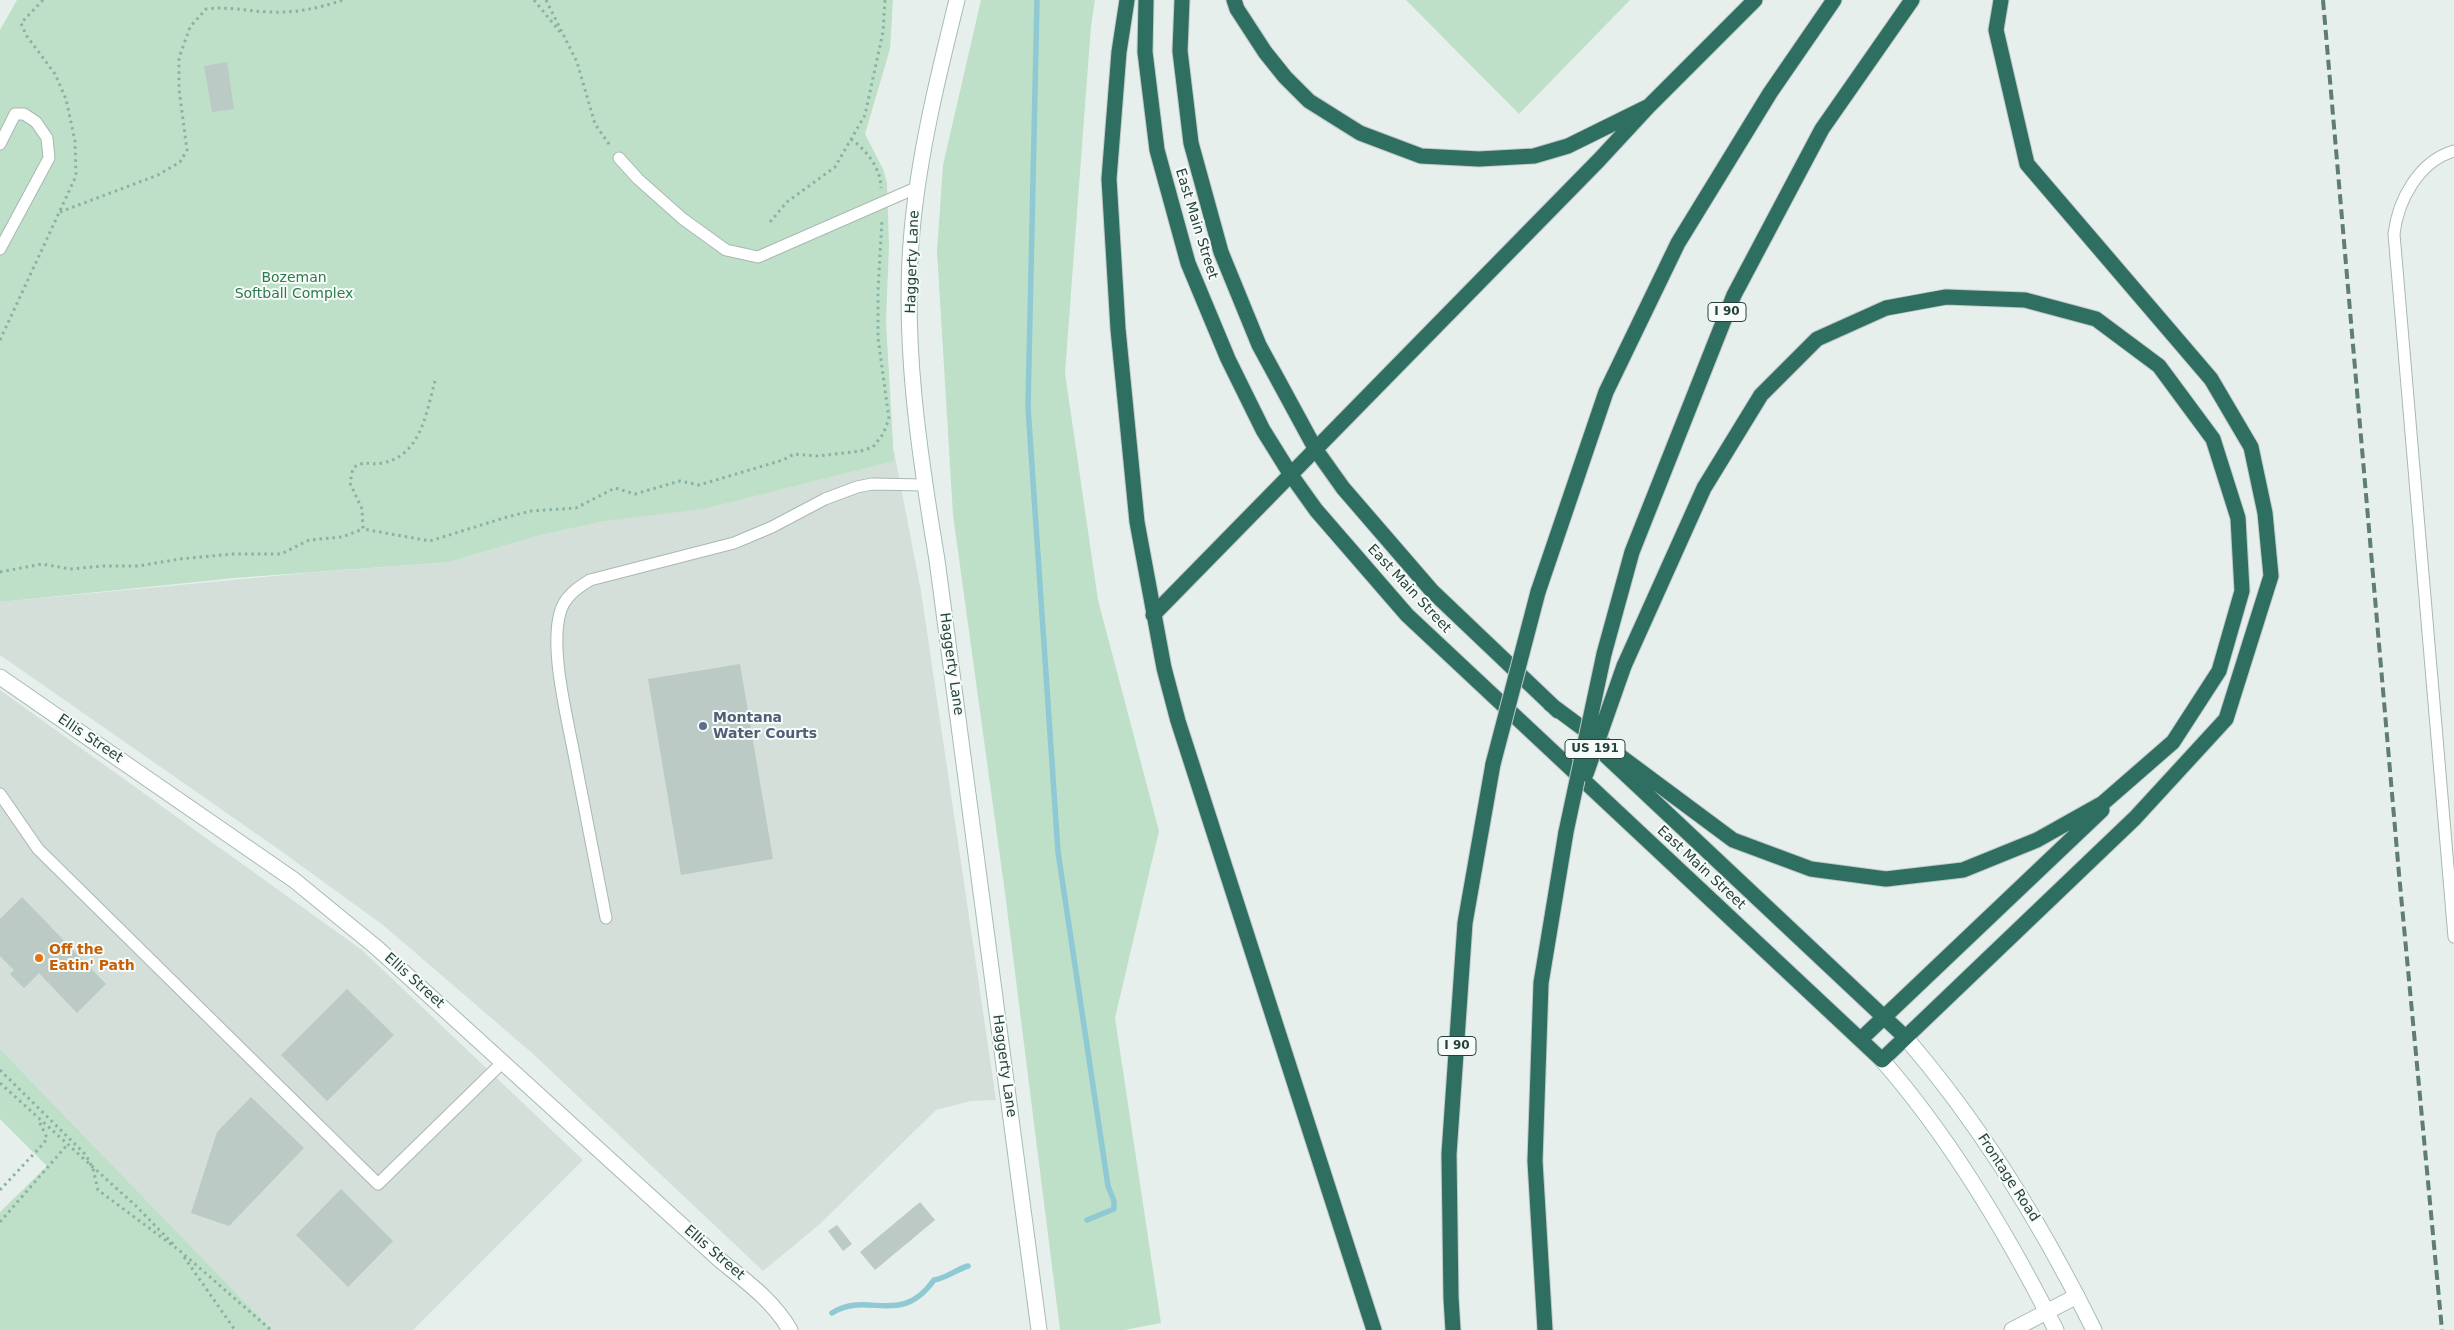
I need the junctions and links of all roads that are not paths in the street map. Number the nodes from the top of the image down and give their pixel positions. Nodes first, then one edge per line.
1 (957, 0) edge
2 (1127, 0) edge
3 (1146, 0) edge
4 (1182, 0) edge
5 (1234, 0) edge
6 (1755, 0) edge
7 (1834, 0) edge
8 (1912, 0) edge
9 (2000, 0) edge
10 (1649, 106) junction
11 (0, 144) edge
12 (2454, 151) edge
13 (618, 158) road end
14 (918, 187) junction
15 (0, 250) edge
16 (1316, 450) junction
17 (1291, 475) junction
18 (924, 485) junction
19 (1153, 615) junction
20 (0, 677) edge
21 (1550, 704) junction
22 (1598, 740) junction
23 (2173, 742) junction
24 (0, 794) edge
25 (1566, 832) junction
26 (606, 918) dead end
27 (2454, 937) edge
28 (1885, 1018) junction
29 (1905, 1037) junction
30 (1861, 1040) junction
31 (1882, 1060) junction
32 (503, 1062) junction
33 (2077, 1296) junction
34 (2047, 1313) junction
35 (790, 1330) edge
36 (1040, 1330) edge
37 (1374, 1330) edge
38 (1453, 1330) edge
39 (1545, 1330) edge
40 (2012, 1330) edge
41 (2056, 1330) edge
42 (2094, 1330) edge

1 - 14 street, Haggerty Lane
2 - 19 highway
3 - 17 highway, East Main Street
4 - 16 highway, East Main Street
5 - 10 highway
6 - 10 highway
7 - 38 highway, I 90, bridge
8 - 25 highway, I 90, bridge
9 - 29 highway
10 - 16 highway
11 - 15 lane
12 - 27 lane
13 - 14 lane
14 - 18 street, Haggerty Lane
16 - 17 highway
16 - 21 highway, East Main Street
17 - 19 highway
17 - 30 highway, East Main Street
18 - 26 lane
18 - 36 street, Haggerty Lane
19 - 37 highway
20 - 32 street, Ellis Street
21 - 22 highway
21 - 28 highway, East Main Street
22 - 23 highway
22 - 23 highway, US 191, bridge
22 - 25 highway, US 191, bridge
23 - 28 highway
24 - 32 lane
25 - 39 highway, I 90
28 - 29 highway, East Main Street
28 - 30 highway
29 - 31 highway
29 - 33 street, Frontage Road
30 - 31 highway, East Main Street
31 - 34 street
32 - 35 street, Ellis Street
33 - 34 street
33 - 42 street, Frontage Road
34 - 40 street
34 - 41 street

